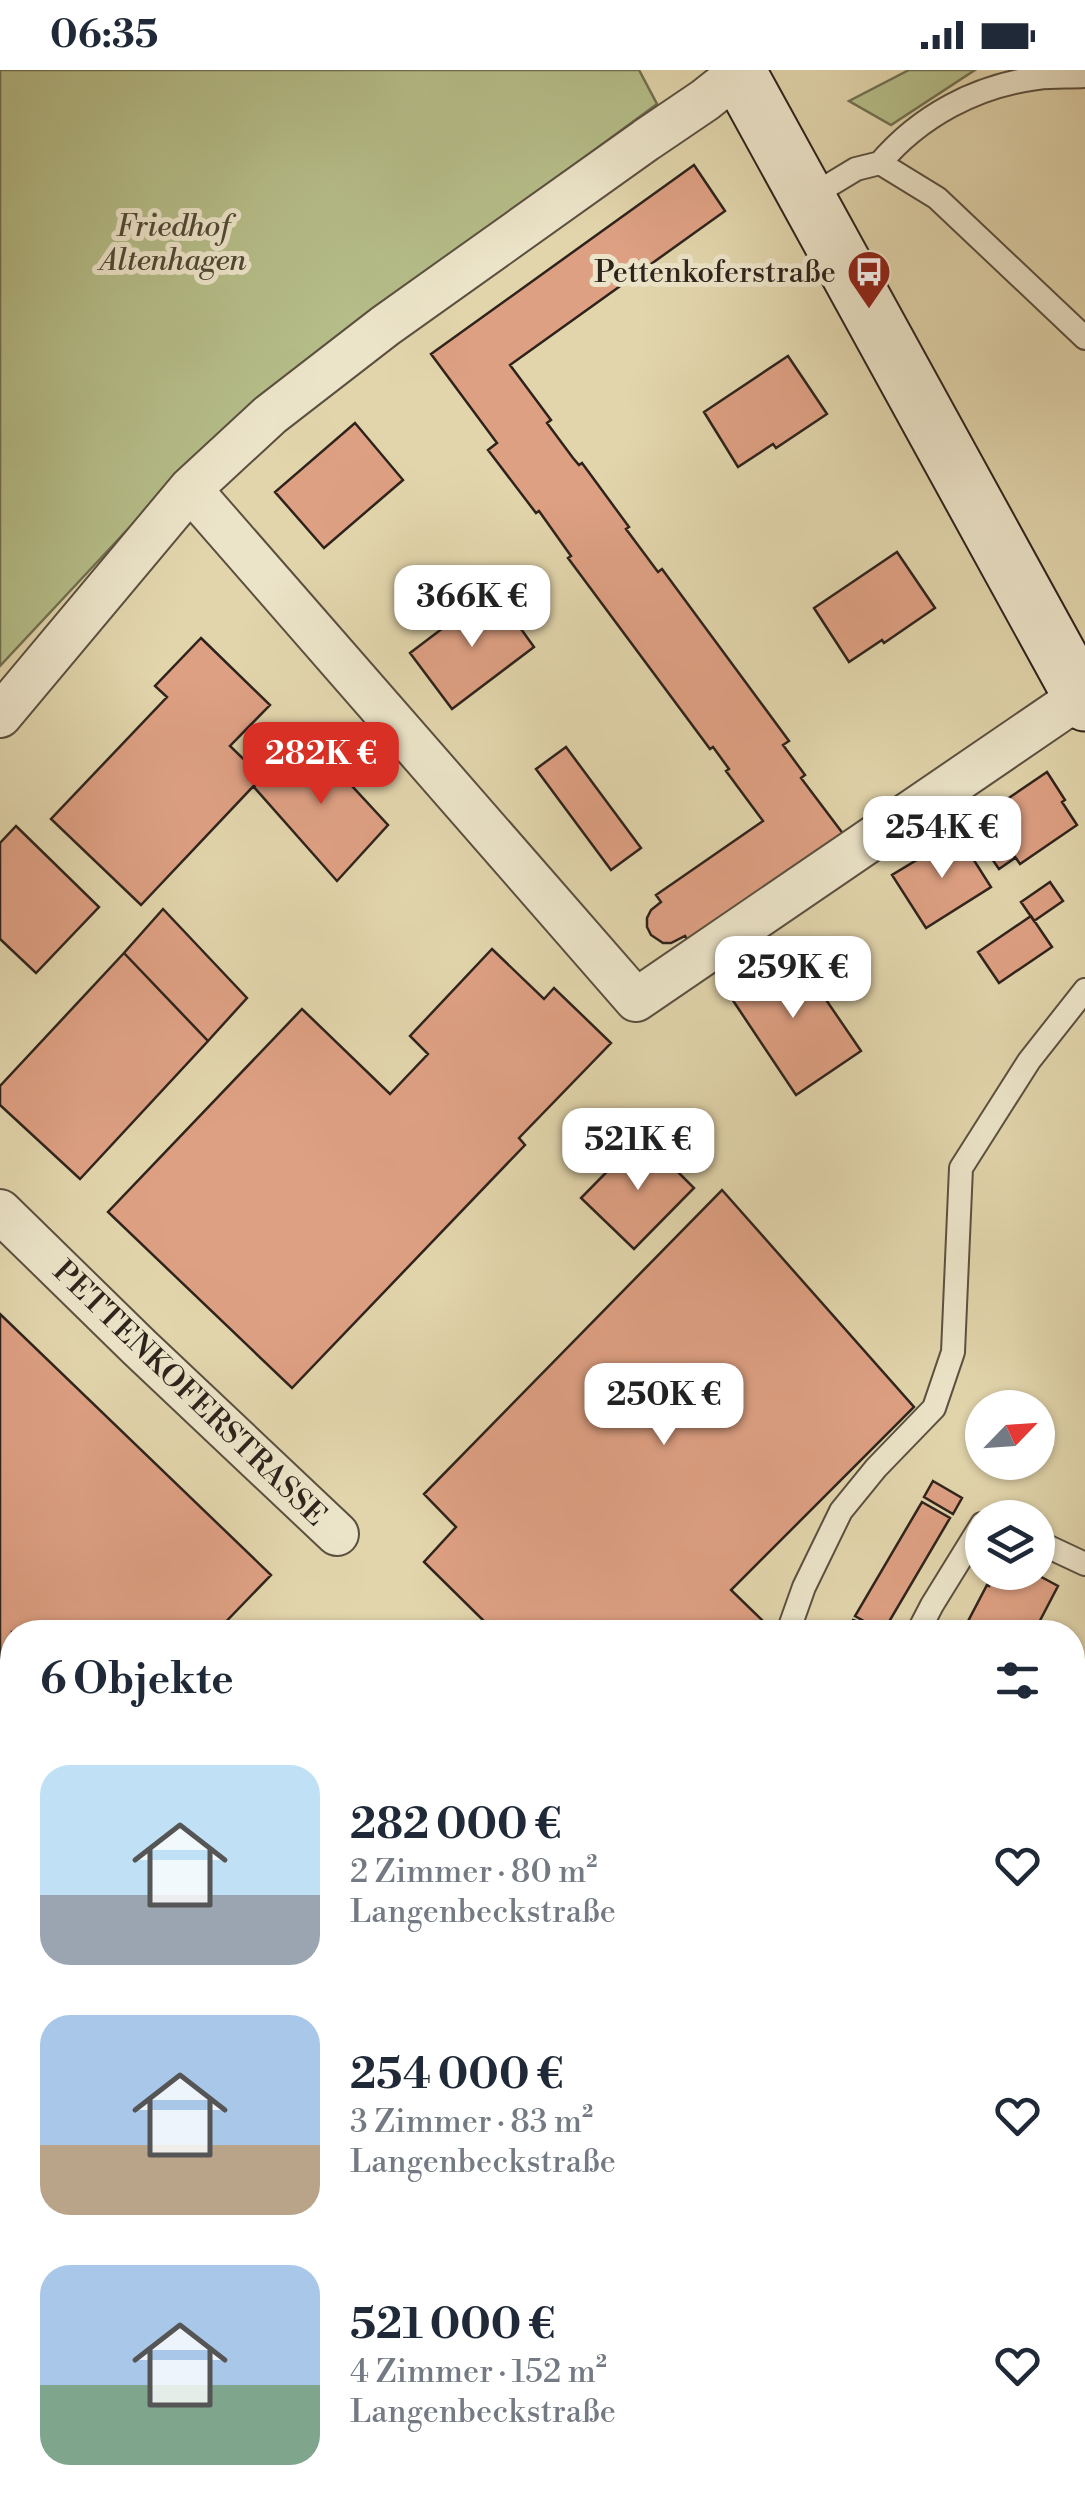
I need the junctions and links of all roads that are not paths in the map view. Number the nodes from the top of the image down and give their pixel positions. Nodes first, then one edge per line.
1 (738, 72) edge
2 (1085, 76) edge
3 (880, 163) junction
4 (808, 198) junction
5 (1085, 338) edge
6 (190, 488) junction
7 (1083, 700) edge
8 (0, 716) edge
9 (1085, 990) edge
10 (0, 1210) edge
11 (337, 1534) dead end
12 (1055, 1550) edge
13 (965, 1552) edge
14 (1085, 1564) edge
15 (792, 1620) edge
16 (924, 1620) edge

1 - 4 main road
1 - 6 street
2 - 3 lane
3 - 4 lane
3 - 5 lane
4 - 7 main road
6 - 7 street
6 - 8 street
9 - 15 lane
10 - 11 street, PETTENKOFERSTRASSE
12 - 14 lane
13 - 16 lane

